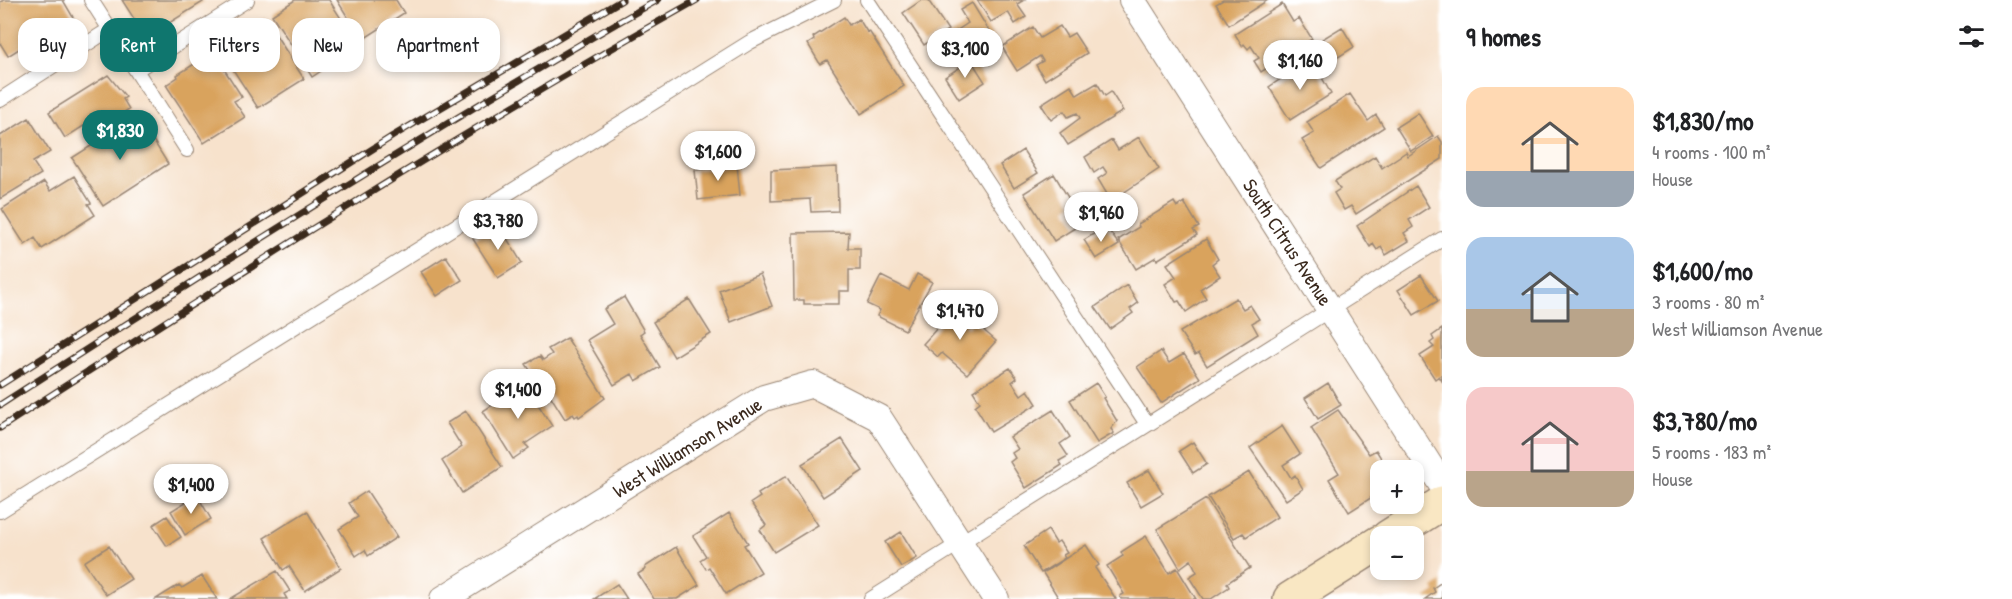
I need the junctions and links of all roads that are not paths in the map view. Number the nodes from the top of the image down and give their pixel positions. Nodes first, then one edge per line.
1 (92, 0) edge
2 (247, 0) edge
3 (834, 0) edge
4 (867, 0) edge
5 (1132, 0) edge
6 (103, 18) edge
7 (100, 35) edge
8 (177, 44) edge
9 (137, 72) edge
10 (0, 100) edge
11 (187, 150) dead end
12 (1442, 239) edge
13 (1331, 310) junction
14 (1147, 424) junction
15 (1442, 485) edge
16 (1442, 503) edge
17 (0, 511) edge
18 (1405, 526) edge
19 (961, 541) junction
20 (1370, 548) edge
21 (443, 599) edge
22 (871, 599) edge
23 (996, 599) edge
24 (1290, 599) edge

1 - 6 lane
2 - 8 lane
3 - 17 lane
4 - 14 lane
5 - 13 street, South Citrus Avenue
7 - 10 lane
9 - 11 lane
12 - 13 lane
13 - 14 lane
13 - 15 street, South Citrus Avenue
14 - 19 lane
16 - 18 main road
19 - 21 street, West Williamson Avenue
19 - 22 lane
19 - 23 street, West Williamson Avenue
20 - 24 main road

